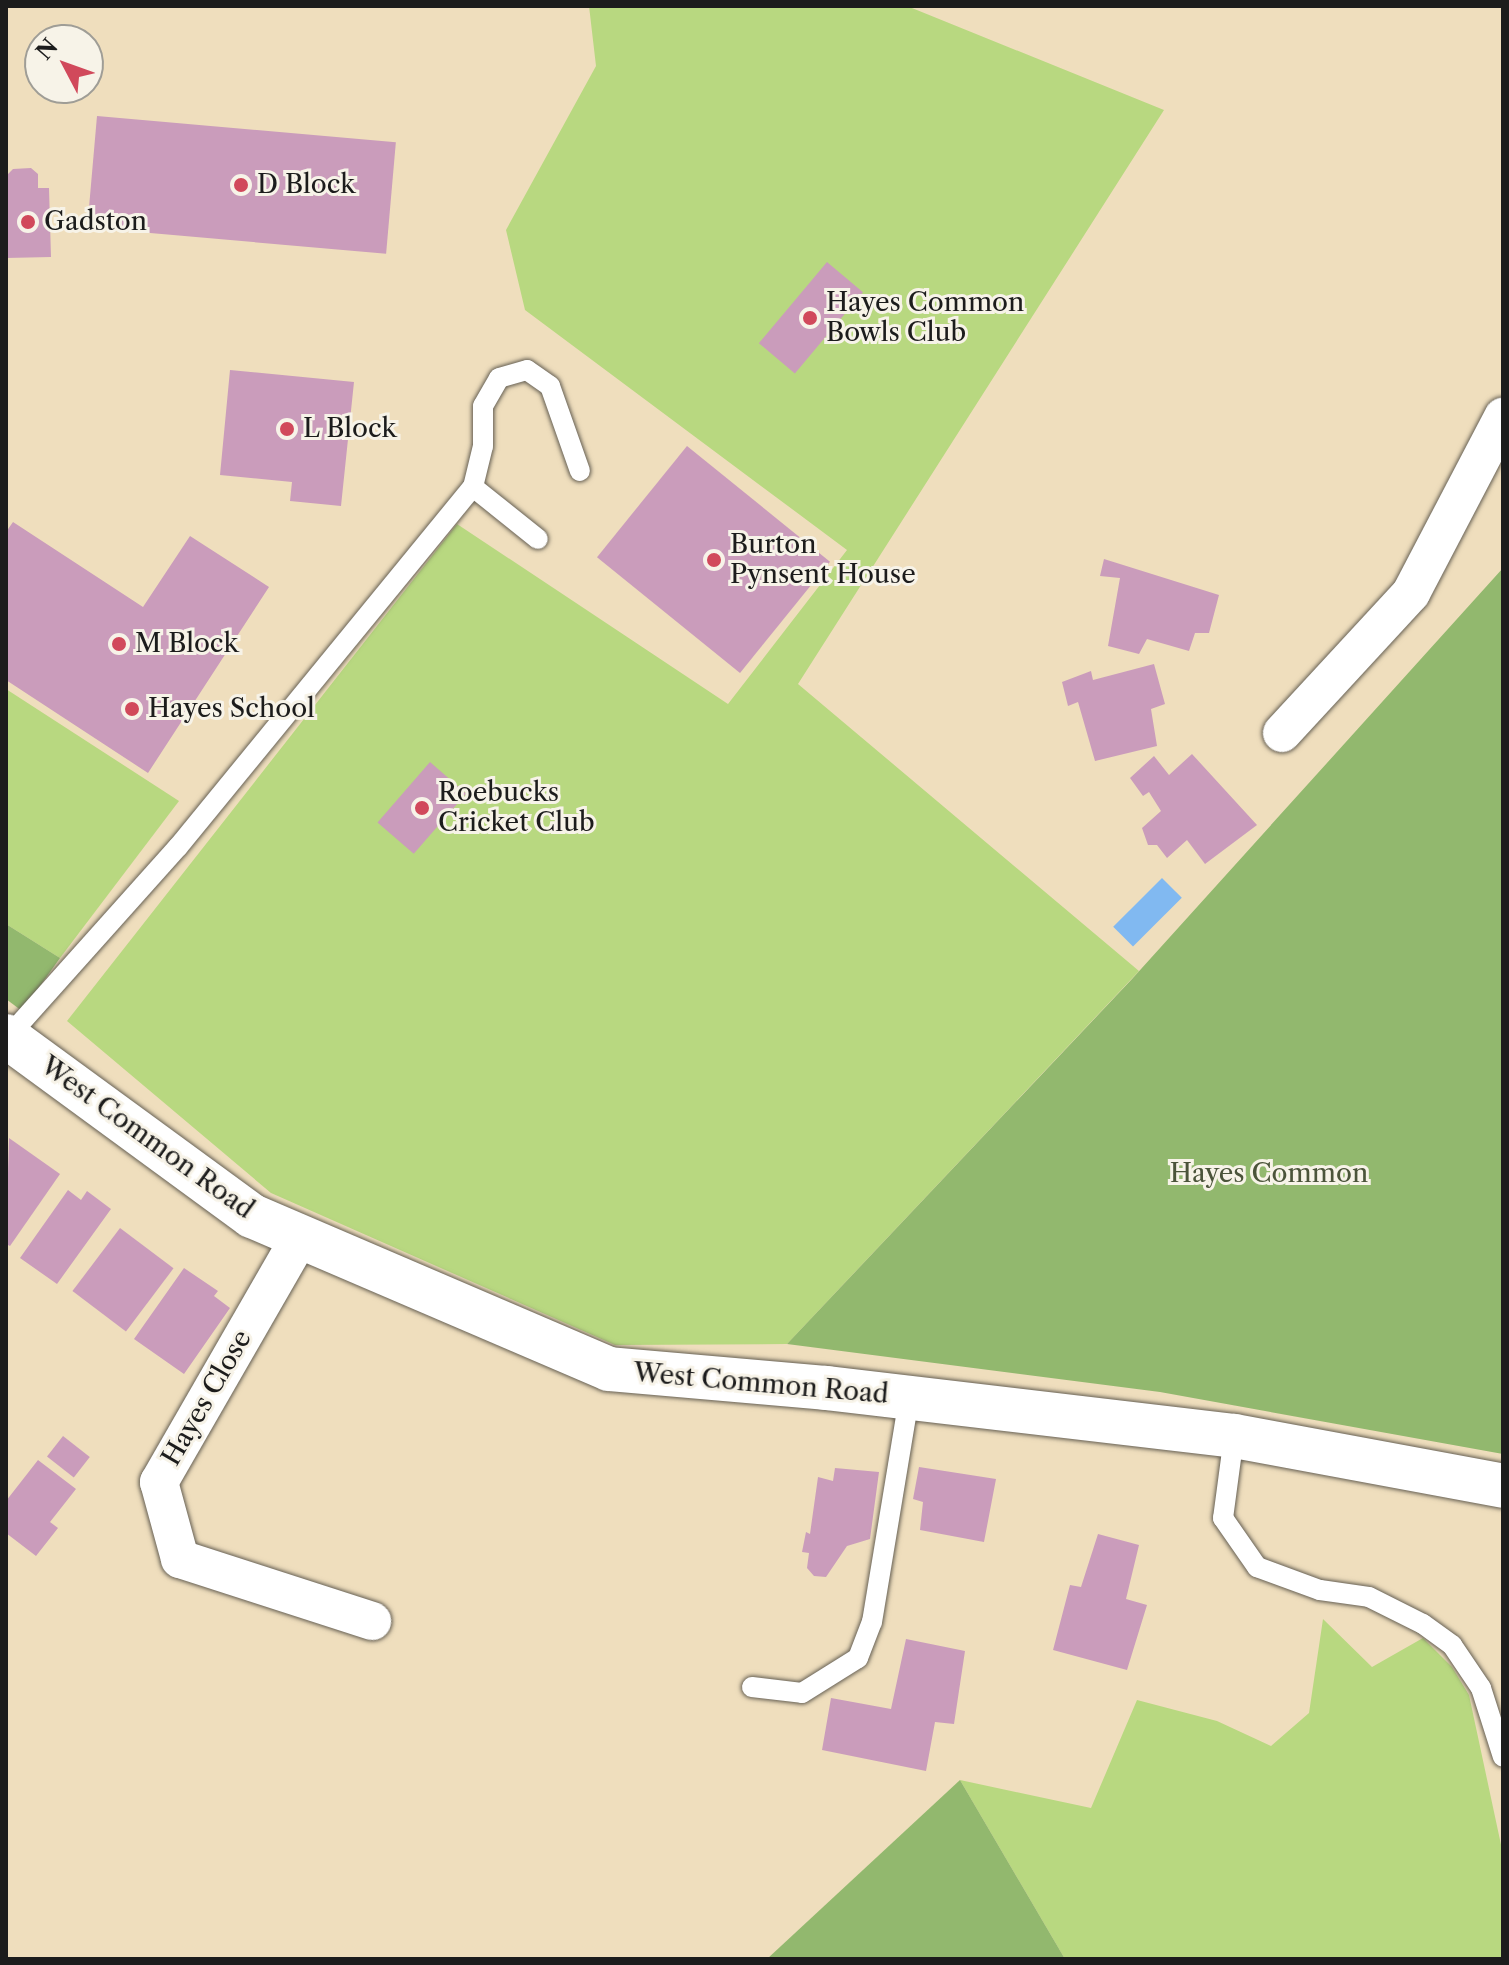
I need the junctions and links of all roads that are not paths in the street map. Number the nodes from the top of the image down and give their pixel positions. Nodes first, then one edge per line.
1 (1503, 417) edge
2 (580, 471) dead end
3 (473, 487) junction
4 (538, 539) dead end
5 (1282, 733) dead end
6 (7, 1036) edge
7 (300, 1237) junction
8 (909, 1398) junction
9 (1234, 1436) junction
10 (1503, 1486) edge
11 (372, 1621) dead end
12 (752, 1687) dead end
13 (1503, 1757) edge

1 - 5 street
2 - 3 lane
3 - 4 lane
3 - 6 lane
6 - 7 street, West Common Road
7 - 8 street, West Common Road
7 - 11 street, Hayes Close
8 - 9 street, West Common Road
8 - 12 lane
9 - 10 street, West Common Road
9 - 13 lane

